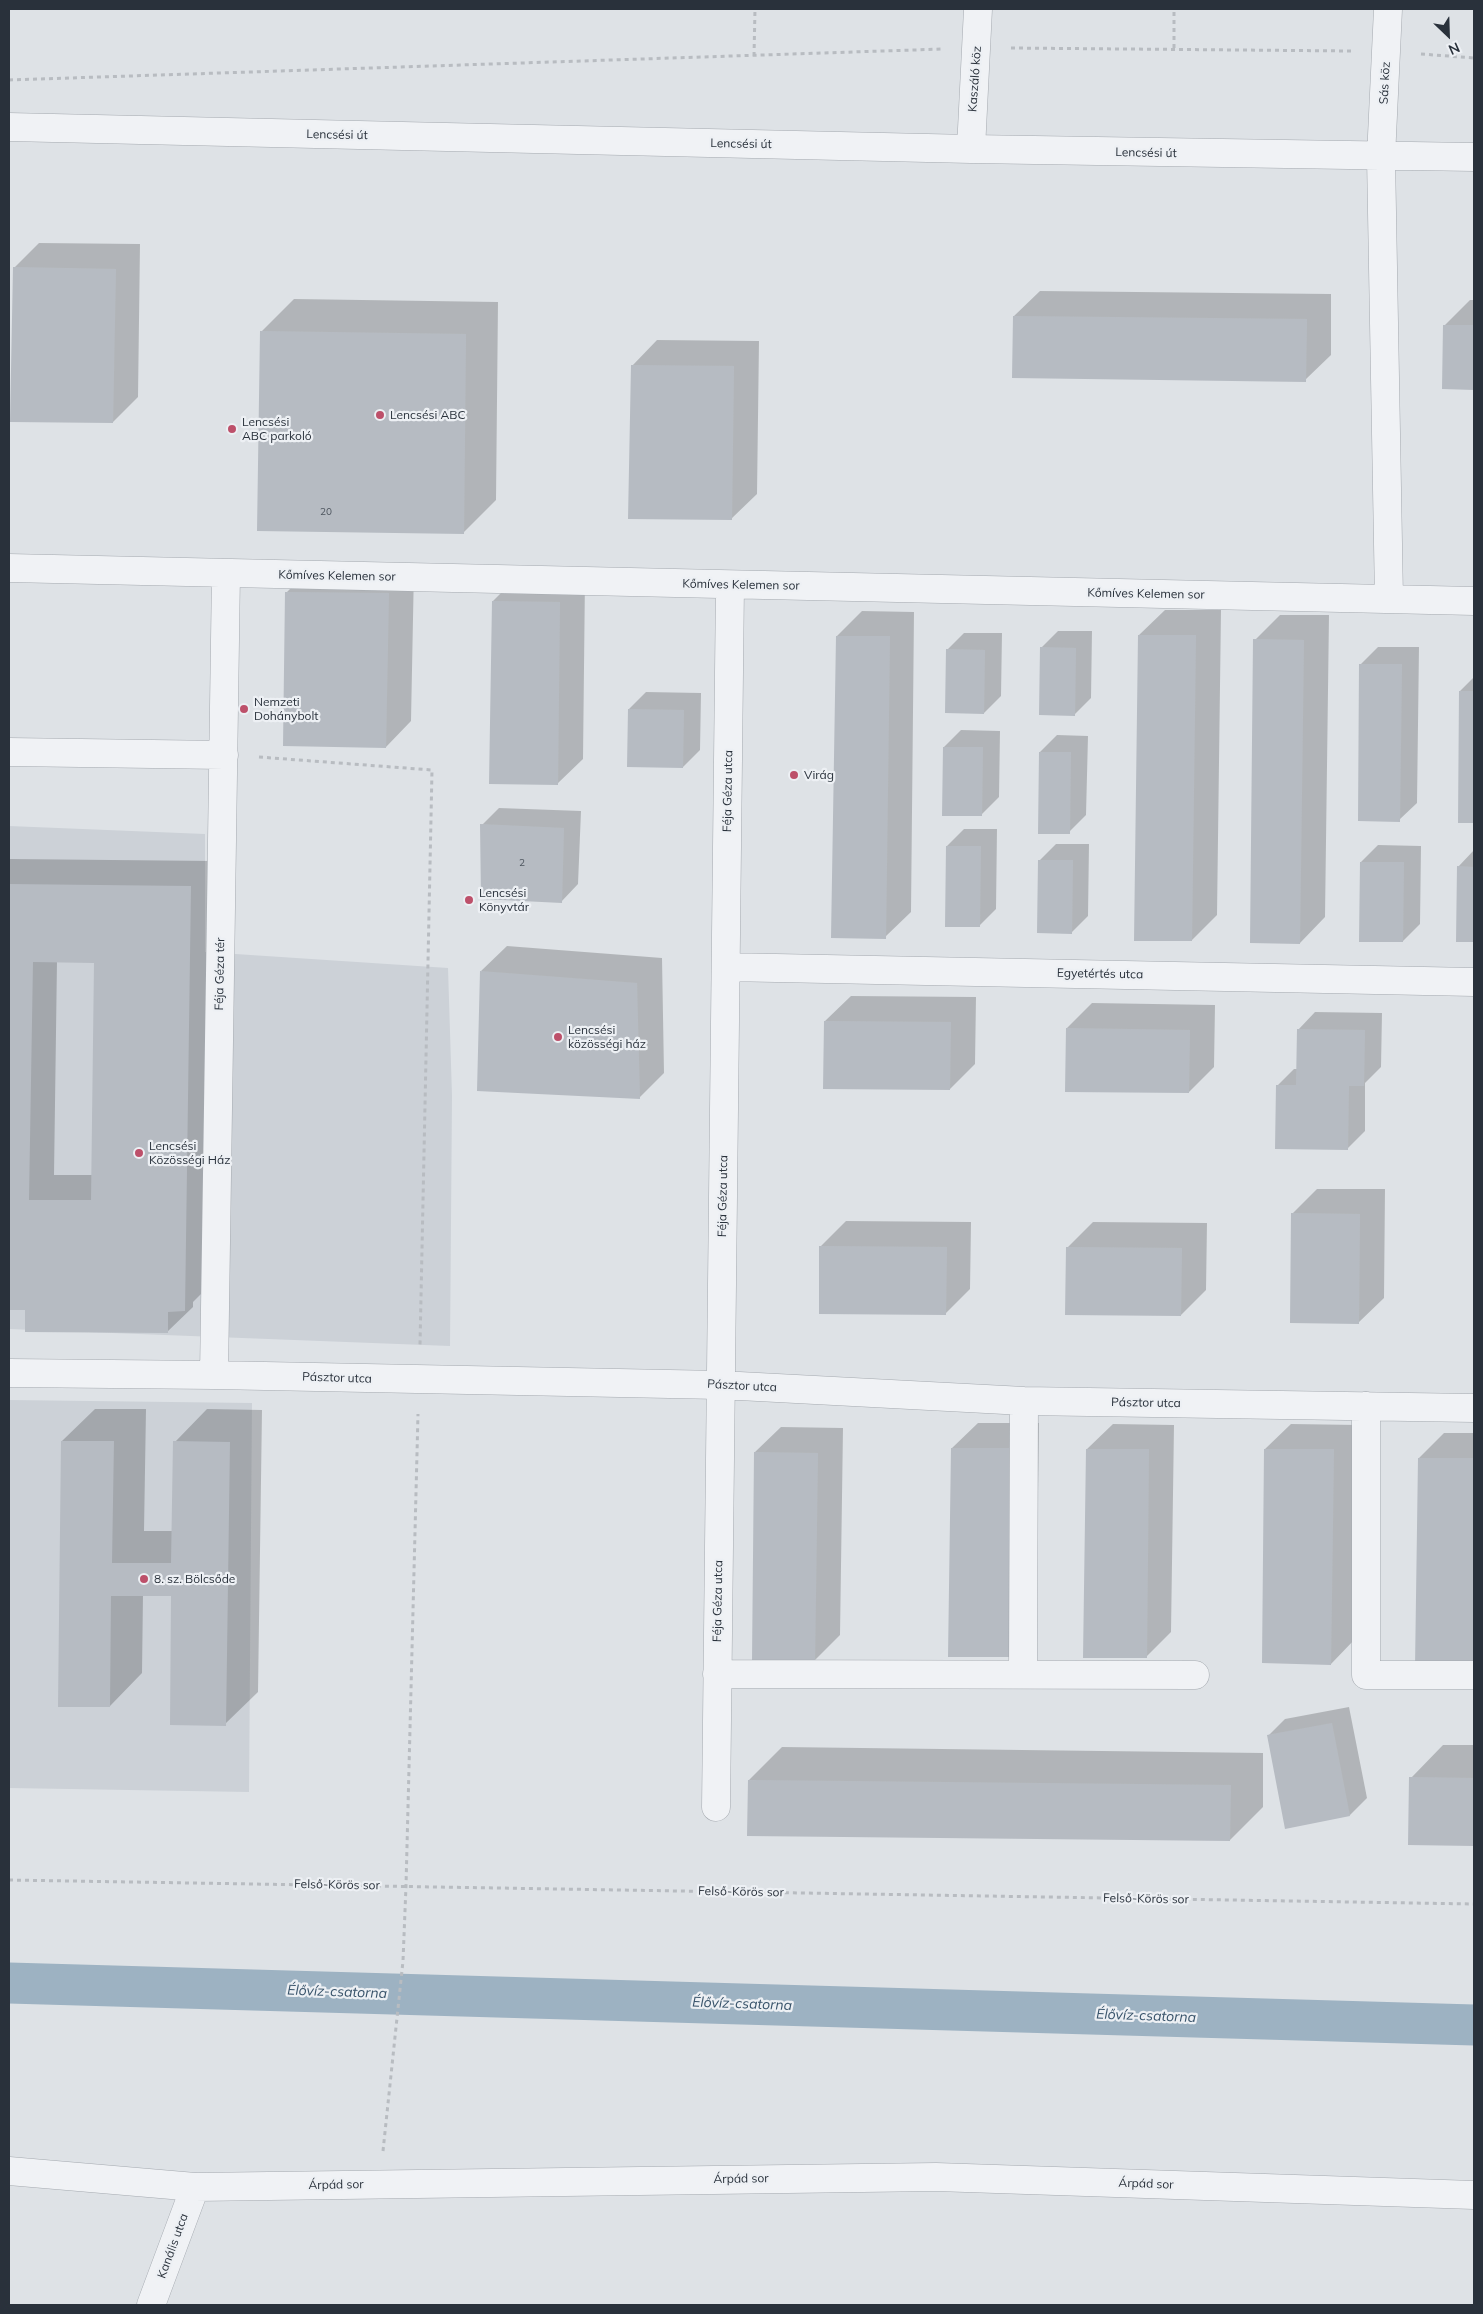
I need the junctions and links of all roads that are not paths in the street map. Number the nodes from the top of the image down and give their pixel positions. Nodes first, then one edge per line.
1 (978, 9) edge
2 (1388, 9) edge
3 (9, 128) edge
4 (971, 150) junction
5 (1381, 157) junction
6 (1474, 157) edge
7 (9, 568) edge
8 (226, 574) junction
9 (730, 585) junction
10 (1388, 600) junction
11 (1474, 601) edge
12 (9, 752) edge
13 (224, 754) junction
14 (726, 967) junction
15 (1474, 982) edge
16 (9, 1373) edge
17 (214, 1375) junction
18 (720, 1385) junction
19 (1024, 1402) junction
20 (1366, 1406) junction
21 (1474, 1408) edge
22 (717, 1674) junction
23 (1023, 1674) junction
24 (1194, 1674) dead end
25 (1474, 1675) edge
26 (716, 1808) dead end
27 (9, 2171) edge
28 (195, 2187) junction
29 (1474, 2195) edge
30 (151, 2305) edge

1 - 4 street, Kaszáló köz
2 - 5 street, Sás köz
3 - 4 street, Lencsési út
4 - 5 street, Lencsési út
5 - 6 street, Lencsési út
5 - 10 street, Sás köz
7 - 8 street, Kőmíves Kelemen sor
8 - 9 street, Kőmíves Kelemen sor
8 - 13 street, Féja Géza tér
9 - 10 street, Kőmíves Kelemen sor
9 - 14 street, Féja Géza utca
10 - 11 street, Kőmíves Kelemen sor
12 - 13 street
13 - 17 street, Féja Géza tér
14 - 15 street, Egyetértés utca
14 - 18 street, Féja Géza utca
16 - 17 street, Pásztor utca
17 - 18 street, Pásztor utca
18 - 19 street, Pásztor utca
18 - 22 street, Féja Géza utca
19 - 20 street, Pásztor utca
19 - 23 street
20 - 21 street, Pásztor utca
20 - 25 street
22 - 23 street
22 - 26 street, Féja Géza utca
23 - 24 street
27 - 28 street, Árpád sor
28 - 29 street, Árpád sor
28 - 30 street, Kanális utca

